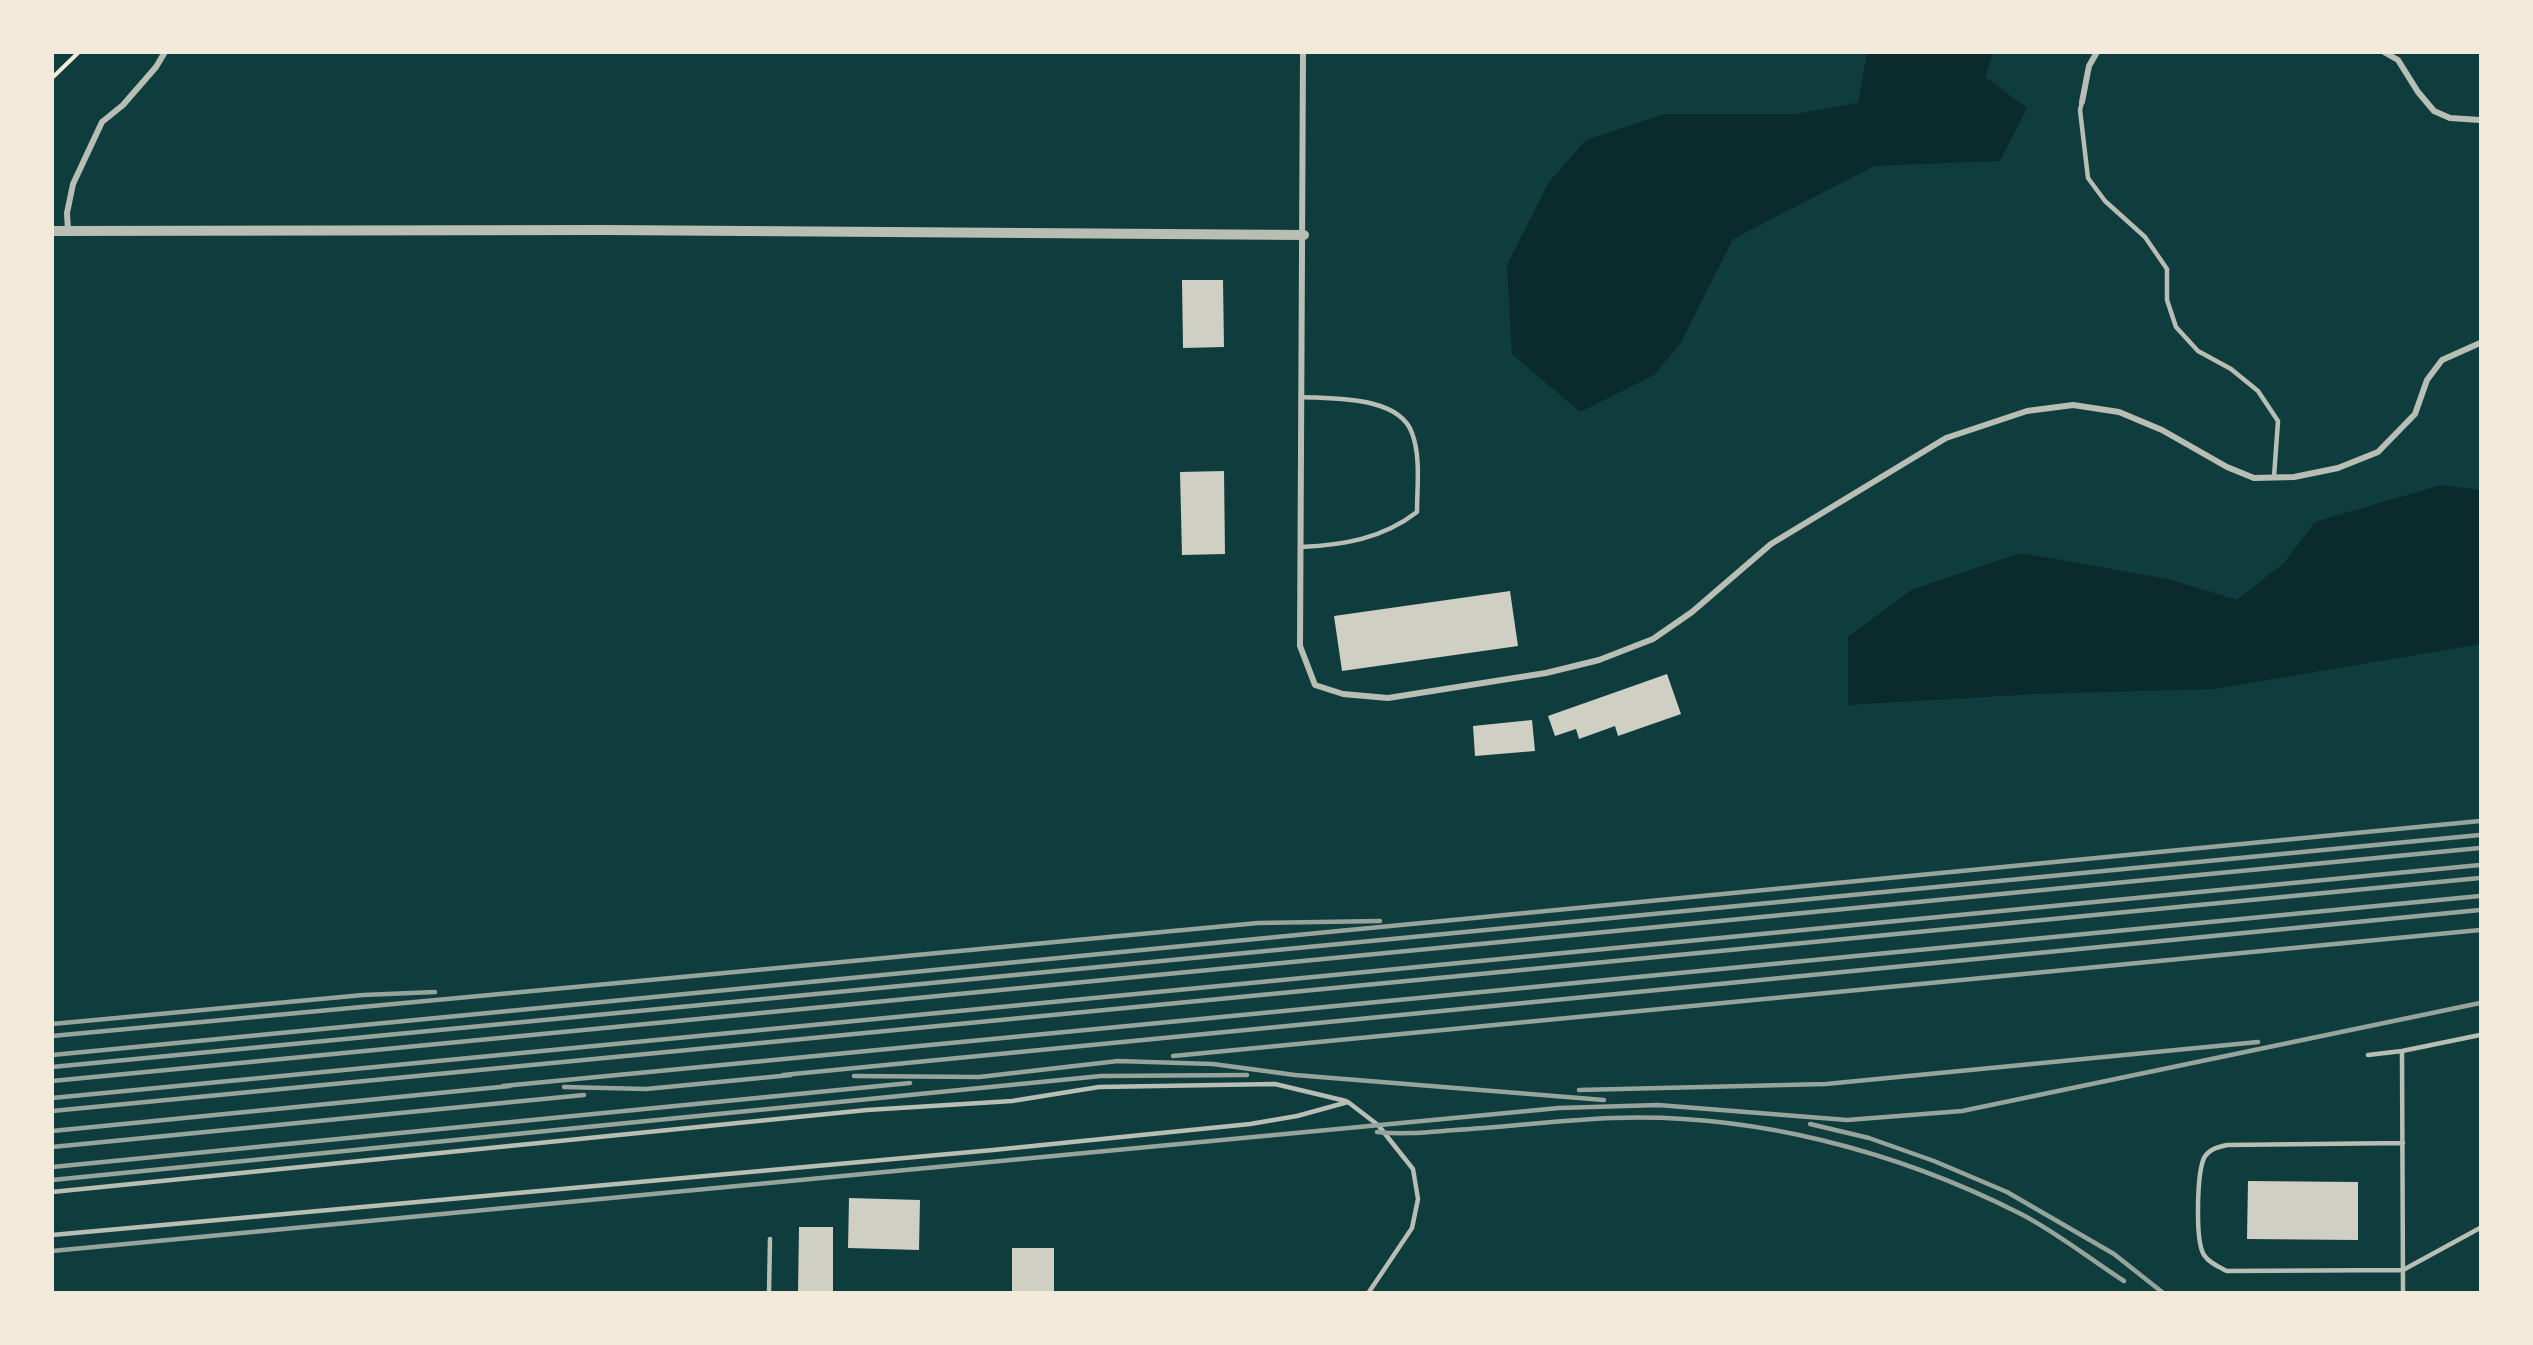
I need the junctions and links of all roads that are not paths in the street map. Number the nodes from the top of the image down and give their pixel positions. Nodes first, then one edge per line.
1 (165, 52) edge
2 (1303, 52) edge
3 (2097, 52) edge
4 (2384, 52) edge
5 (2082, 102) joint
6 (2481, 120) edge
7 (52, 231) edge
8 (68, 231) junction
9 (1304, 235) junction
10 (2481, 343) edge
11 (1302, 397) junction
12 (2274, 477) junction
13 (1301, 547) junction
14 (2481, 1035) edge
15 (2402, 1051) junction
16 (2368, 1055) dead end
17 (1348, 1102) junction
18 (2403, 1143) junction
19 (52, 1192) edge
20 (2481, 1228) edge
21 (52, 1235) edge
22 (770, 1239) dead end
23 (2403, 1270) junction
24 (769, 1293) edge
25 (1369, 1293) edge
26 (2403, 1293) edge

1 - 8 street
2 - 9 street
3 - 5 street
4 - 6 street
5 - 12 lane
7 - 8 street
8 - 9 street
9 - 11 street
10 - 12 street
11 - 13 street
11 - 13 lane
12 - 13 street
14 - 15 lane
15 - 16 lane
15 - 18 lane
17 - 19 lane
17 - 21 lane
17 - 25 lane
18 - 23 lane
18 - 23 lane
20 - 23 lane
22 - 24 lane
23 - 26 lane

